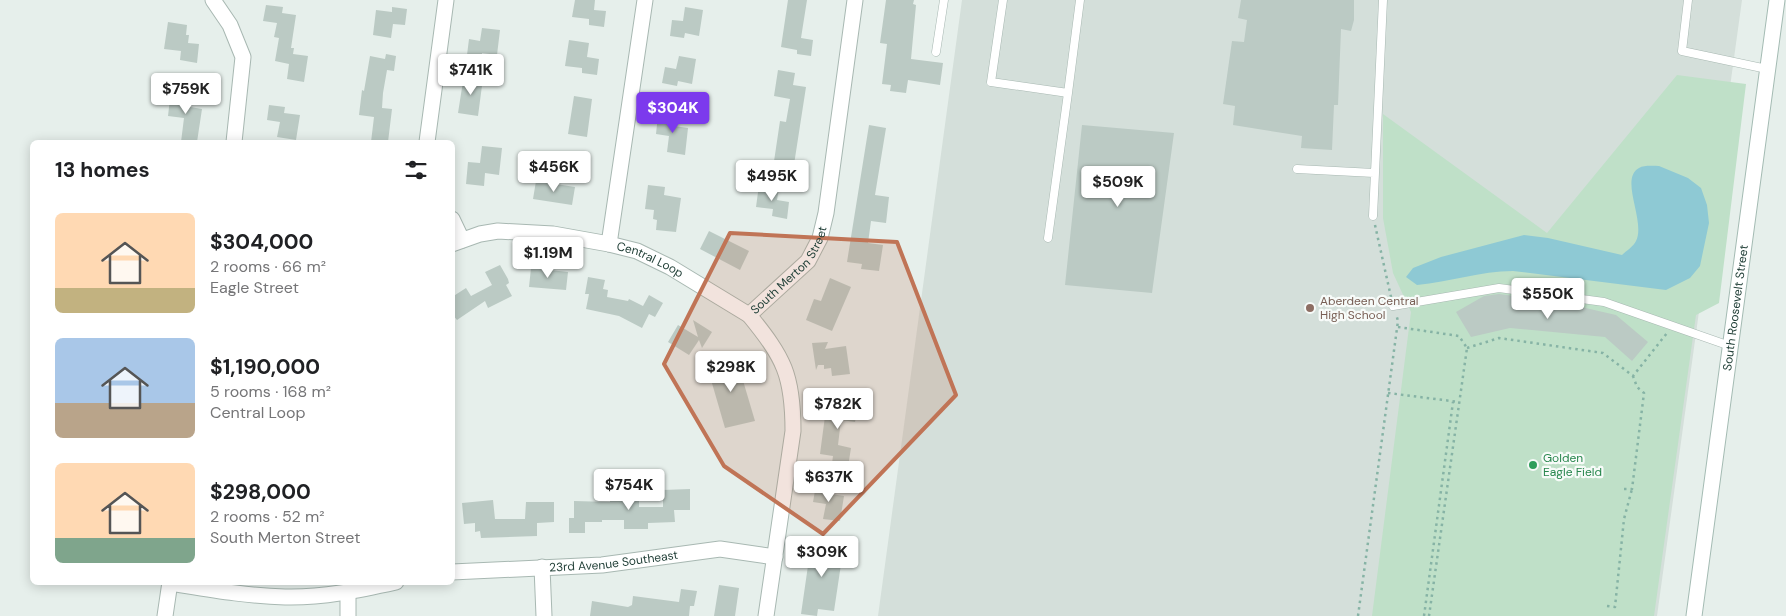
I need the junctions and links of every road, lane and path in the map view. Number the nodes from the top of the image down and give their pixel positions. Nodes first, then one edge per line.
1 (213, 0) edge
2 (446, 0) edge
3 (645, 0) edge
4 (856, 0) edge
5 (944, 0) edge
6 (1003, 0) edge
7 (1080, 0) edge
8 (1383, 0) edge
9 (1688, 0) edge
10 (1776, 0) edge
11 (936, 52) dead end
12 (1767, 69) junction
13 (1068, 93) junction
14 (234, 140) edge
15 (427, 140) edge
16 (1297, 169) dead end
17 (1374, 173) junction
18 (1373, 216) joint
19 (1048, 238) dead end
20 (457, 242) edge
21 (609, 244) junction
22 (1393, 306) junction
23 (750, 315) junction
24 (1672, 326) junction
25 (1398, 327) junction
26 (1730, 346) junction
27 (1467, 348) junction
28 (1633, 376) junction
29 (1388, 393) junction
30 (1453, 402) junction
31 (1459, 402) junction
32 (1624, 488) dead end
33 (1632, 489) junction
34 (775, 557) junction
35 (542, 567) junction
36 (455, 572) edge
37 (170, 585) edge
38 (183, 585) edge
39 (382, 585) edge
40 (348, 592) junction
41 (1607, 606) dead end
42 (165, 616) edge
43 (348, 616) edge
44 (544, 616) edge
45 (766, 616) edge
46 (1358, 616) edge
47 (1424, 616) edge
48 (1430, 616) edge
49 (1694, 616) edge

1 - 14 street
2 - 15 street
3 - 21 street
4 - 23 street, South Merton Street
5 - 11 lane
6 - 13 lane
7 - 13 lane
8 - 17 lane
9 - 12 lane
10 - 12 street, South Roosevelt Street
12 - 26 street, South Roosevelt Street
13 - 19 lane
16 - 17 lane
17 - 18 lane
18 - 22 path
20 - 21 street, Central Loop
21 - 23 street, Central Loop
22 - 24 lane
22 - 25 path
23 - 34 street, South Merton Street
24 - 26 lane
24 - 28 path
25 - 27 path
25 - 29 path
26 - 49 street, South Roosevelt Street
27 - 28 path
27 - 31 path
28 - 33 path
29 - 30 path
29 - 46 path
30 - 31 path
30 - 47 path
31 - 48 path
32 - 33 path
33 - 41 path
34 - 35 street, 23rd Avenue Southeast
34 - 45 street, South Merton Street
35 - 36 street, 23rd Avenue Southeast
35 - 44 street
37 - 42 street
38 - 40 street
39 - 40 street
40 - 43 street

